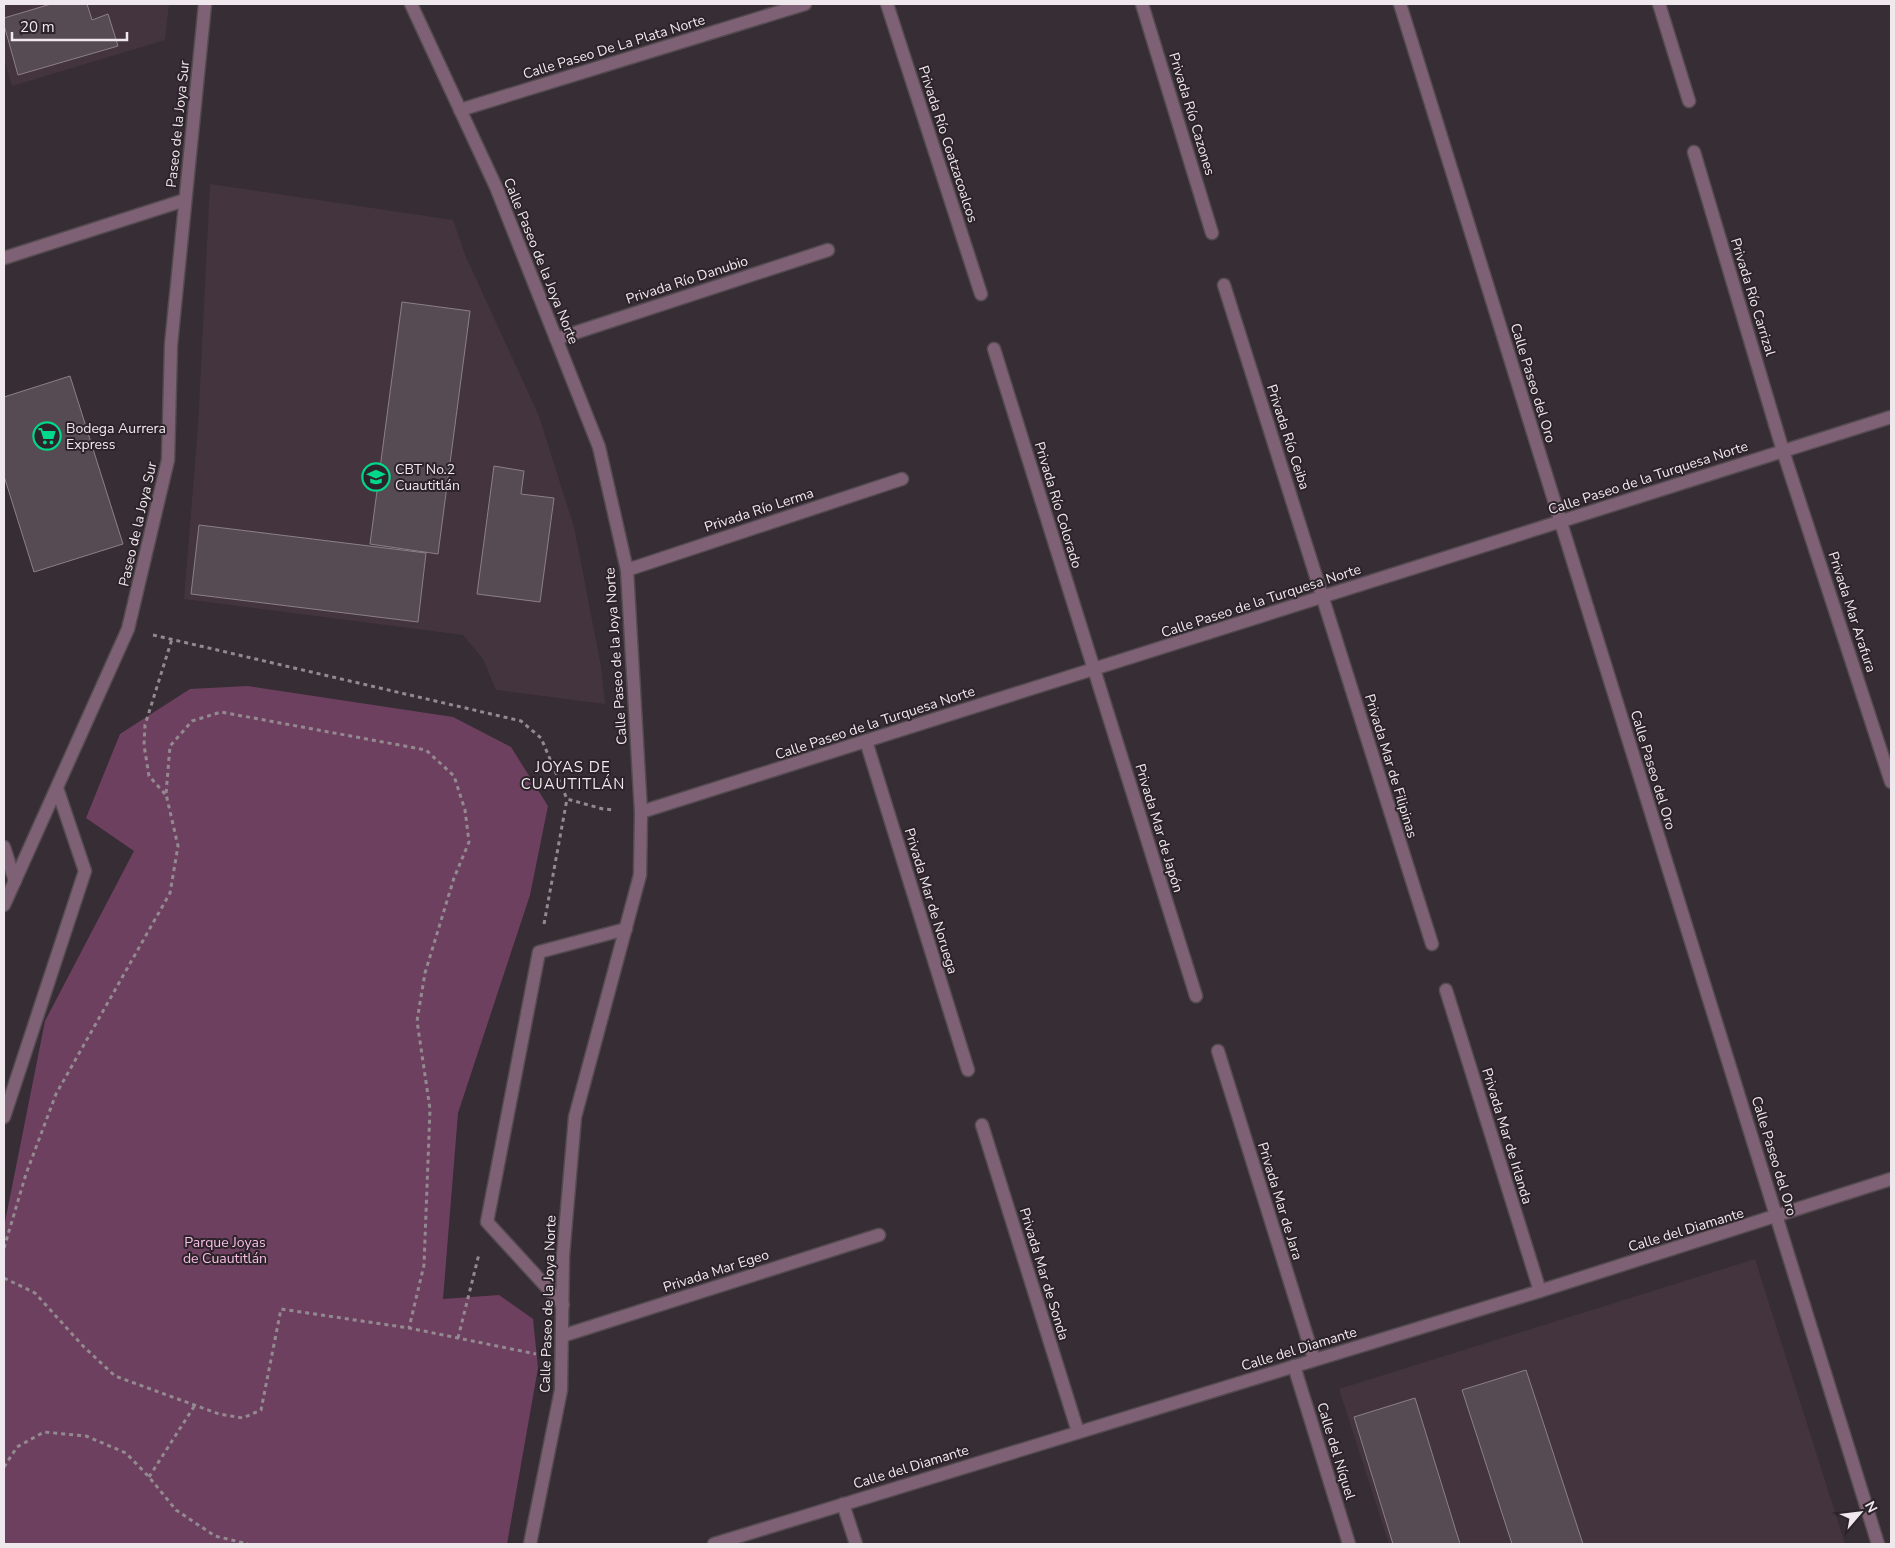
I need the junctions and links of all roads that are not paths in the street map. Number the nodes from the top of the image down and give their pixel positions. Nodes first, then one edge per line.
1 (205, 4) edge
2 (411, 4) edge
3 (805, 4) edge
4 (887, 4) edge
5 (1142, 4) edge
6 (1400, 4) edge
7 (1659, 4) edge
8 (1689, 101) dead end
9 (460, 110) junction
10 (1694, 152) dead end
11 (185, 200) junction
12 (1212, 233) dead end
13 (828, 250) dead end
14 (4, 258) edge
15 (1224, 285) dead end
16 (981, 294) dead end
17 (556, 339) junction
18 (994, 349) dead end
19 (1891, 417) edge
20 (1784, 451) junction
21 (902, 479) dead end
22 (1560, 522) junction
23 (627, 570) junction
24 (1322, 597) junction
25 (1093, 669) junction
26 (866, 741) junction
27 (1891, 782) edge
28 (57, 788) junction
29 (641, 812) junction
30 (4, 847) edge
31 (15, 882) junction
32 (4, 905) edge
33 (626, 929) junction
34 (1432, 944) dead end
35 (1446, 990) dead end
36 (1196, 996) dead end
37 (1218, 1051) dead end
38 (968, 1070) dead end
39 (4, 1117) edge
40 (982, 1125) dead end
41 (1891, 1179) edge
42 (1777, 1217) junction
43 (879, 1235) dead end
44 (1540, 1291) junction
45 (563, 1305) junction
46 (562, 1336) junction
47 (1314, 1359) junction
48 (1294, 1366) junction
49 (1078, 1432) junction
50 (843, 1504) junction
51 (530, 1544) edge
52 (714, 1544) edge
53 (856, 1544) edge
54 (1349, 1544) edge
55 (1878, 1544) edge

1 - 11 street, Paseo de la Joya Sur
2 - 9 street, Calle Paseo de la Joya Norte
3 - 9 street, Calle Paseo De La Plata Norte
4 - 16 street, Privada Río Coatzacoalcos
5 - 12 street, Privada Río Cazones
6 - 22 street, Calle Paseo del Oro
7 - 8 street
9 - 17 street, Calle Paseo de la Joya Norte
10 - 20 street, Privada Río Carrizal
11 - 14 street
11 - 28 street, Paseo de la Joya Sur
13 - 17 street, Privada Río Danubio
15 - 24 street, Privada Río Ceiba
17 - 23 street, Calle Paseo de la Joya Norte
18 - 25 street, Privada Río Colorado
19 - 20 street, Calle Paseo de la Turquesa Norte
20 - 22 street, Calle Paseo de la Turquesa Norte
20 - 27 street, Privada Mar Arafura
21 - 23 street, Privada Río Lerma
22 - 24 street, Calle Paseo de la Turquesa Norte
22 - 42 street, Calle Paseo del Oro
23 - 29 street, Calle Paseo de la Joya Norte
24 - 25 street, Calle Paseo de la Turquesa Norte
24 - 34 street, Privada Mar de Filipinas
25 - 26 street, Calle Paseo de la Turquesa Norte
25 - 36 street, Privada Mar de Japón
26 - 29 street, Calle Paseo de la Turquesa Norte
26 - 38 street, Privada Mar de Noruega
28 - 31 street, Paseo de la Joya Sur
28 - 39 street
29 - 33 street, Calle Paseo de la Joya Norte
30 - 31 street
31 - 32 street, Paseo de la Joya Sur
33 - 45 street, Calle Paseo de la Joya Norte
33 - 45 street
35 - 44 street, Privada Mar de Irlanda
37 - 47 street, Privada Mar de Jara
40 - 49 street, Privada Mar de Sonda
41 - 42 street, Calle del Diamante
42 - 44 street, Calle del Diamante
42 - 55 street, Calle Paseo del Oro
43 - 46 street, Privada Mar Egeo
44 - 47 street, Calle del Diamante
45 - 46 street, Calle Paseo de la Joya Norte
46 - 51 street, Calle Paseo de la Joya Norte
47 - 48 street, Calle del Diamante
48 - 49 street, Calle del Diamante
48 - 54 street, Calle del Níquel
49 - 50 street, Calle del Diamante
50 - 52 street, Calle del Diamante
50 - 53 street

